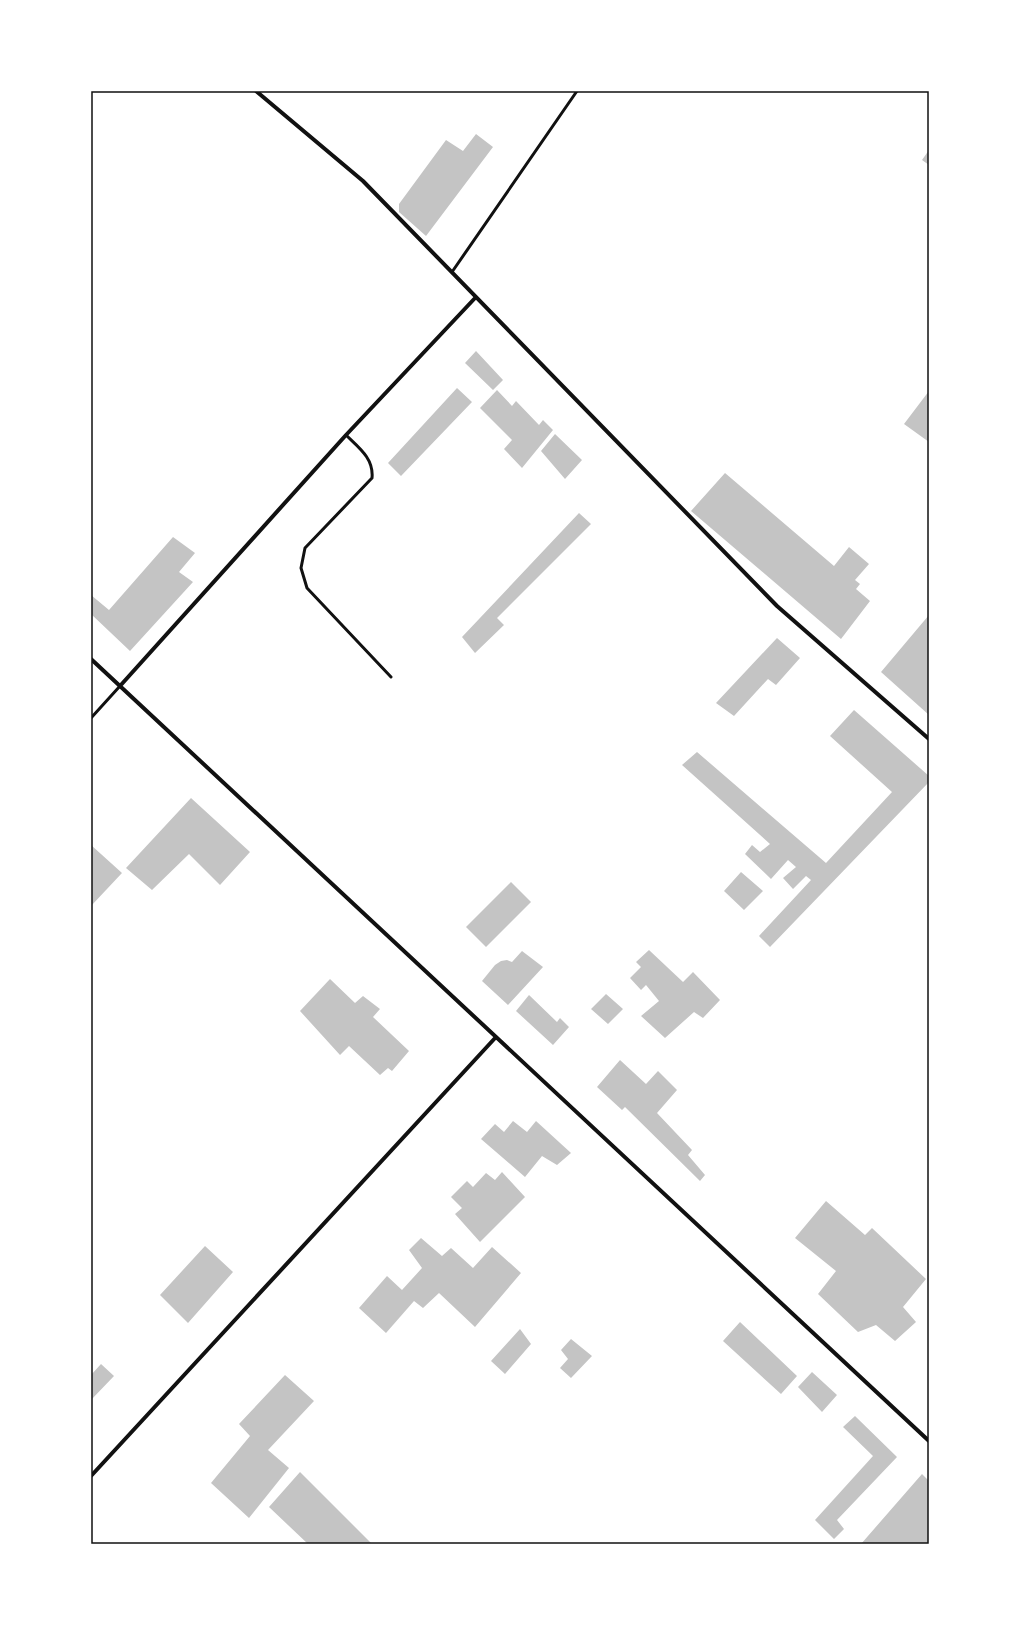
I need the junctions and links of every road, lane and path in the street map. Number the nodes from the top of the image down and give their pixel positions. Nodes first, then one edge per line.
1 (256, 91) edge
2 (577, 91) edge
3 (451, 272) junction
4 (476, 297) junction
5 (346, 435) junction
6 (91, 659) edge
7 (391, 677) dead end
8 (120, 686) junction
9 (91, 718) edge
10 (929, 739) edge
11 (496, 1037) junction
12 (929, 1441) edge
13 (91, 1476) edge

1 - 3 street
2 - 3 lane
3 - 4 street
4 - 5 street
4 - 10 street
5 - 7 lane
5 - 8 street
6 - 8 street
8 - 9 lane
8 - 11 street
11 - 12 street
11 - 13 street

